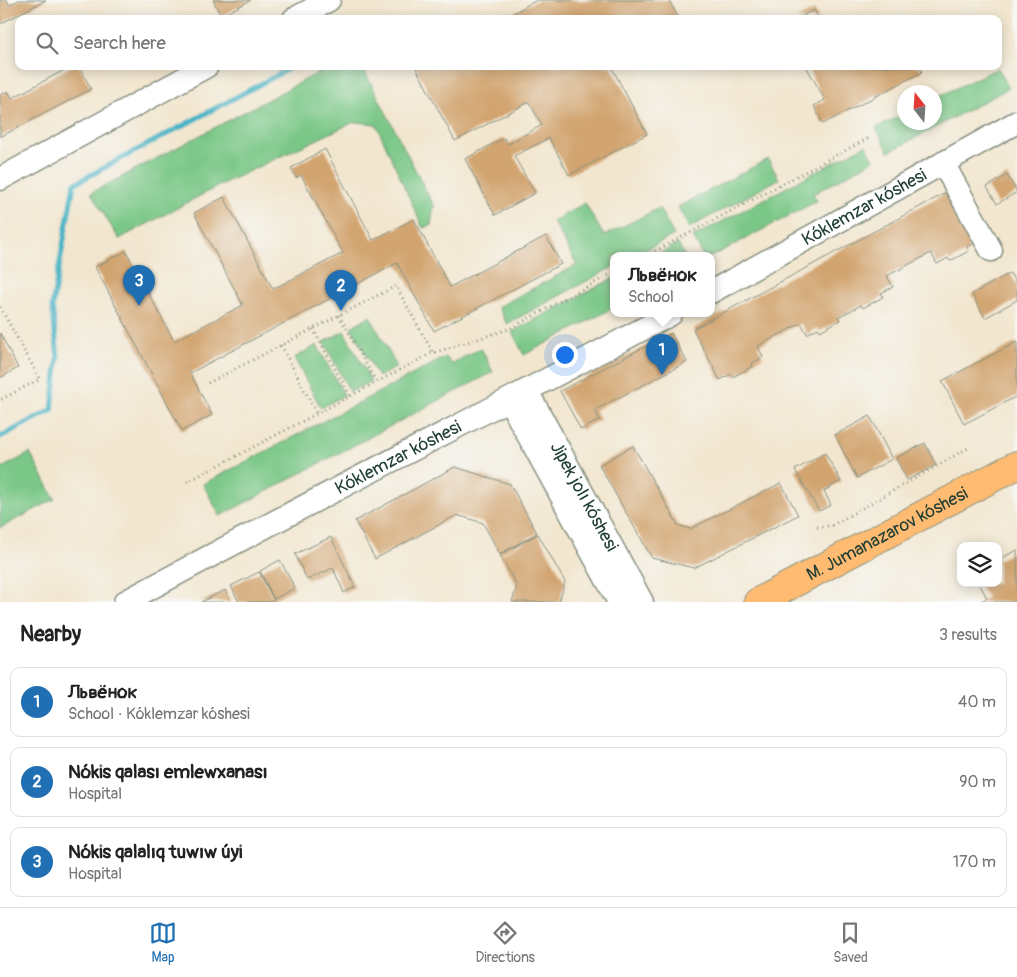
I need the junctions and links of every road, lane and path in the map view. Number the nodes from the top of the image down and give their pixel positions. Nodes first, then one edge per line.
1 (329, 0) edge
2 (301, 15) edge
3 (200, 70) edge
4 (1017, 122) edge
5 (869, 138) dead end
6 (943, 163) junction
7 (0, 178) edge
8 (991, 250) dead end
9 (654, 252) edge
10 (610, 276) edge
11 (715, 290) edge
12 (0, 306) edge
13 (339, 315) junction
14 (665, 317) edge
15 (313, 329) junction
16 (281, 345) junction
17 (433, 353) junction
18 (376, 382) junction
19 (208, 383) dead end
20 (350, 396) junction
21 (518, 396) junction
22 (0, 400) edge
23 (317, 414) junction
24 (970, 447) dead end
25 (1017, 465) edge
26 (187, 482) dead end
27 (817, 527) dead end
28 (125, 602) edge
29 (619, 602) edge
30 (642, 602) edge
31 (758, 602) edge

1 - 2 street
3 - 7 street
4 - 6 street, Kóklemzar kóshesi
5 - 9 path
6 - 8 street
6 - 11 street, Kóklemzar kóshesi
10 - 17 path
12 - 22 path
13 - 15 path
13 - 17 path
13 - 18 path
14 - 21 street, Kóklemzar kóshesi
15 - 16 path
15 - 20 path
16 - 19 path
16 - 23 path
17 - 18 path
18 - 20 path
20 - 23 path
21 - 28 street, Kóklemzar kóshesi
21 - 29 street, Jipek jolı kóshesi
21 - 30 street, Jipek jolı kóshesi
23 - 26 path
24 - 27 path
25 - 31 main road, M. Jumanazarov kóshesi

